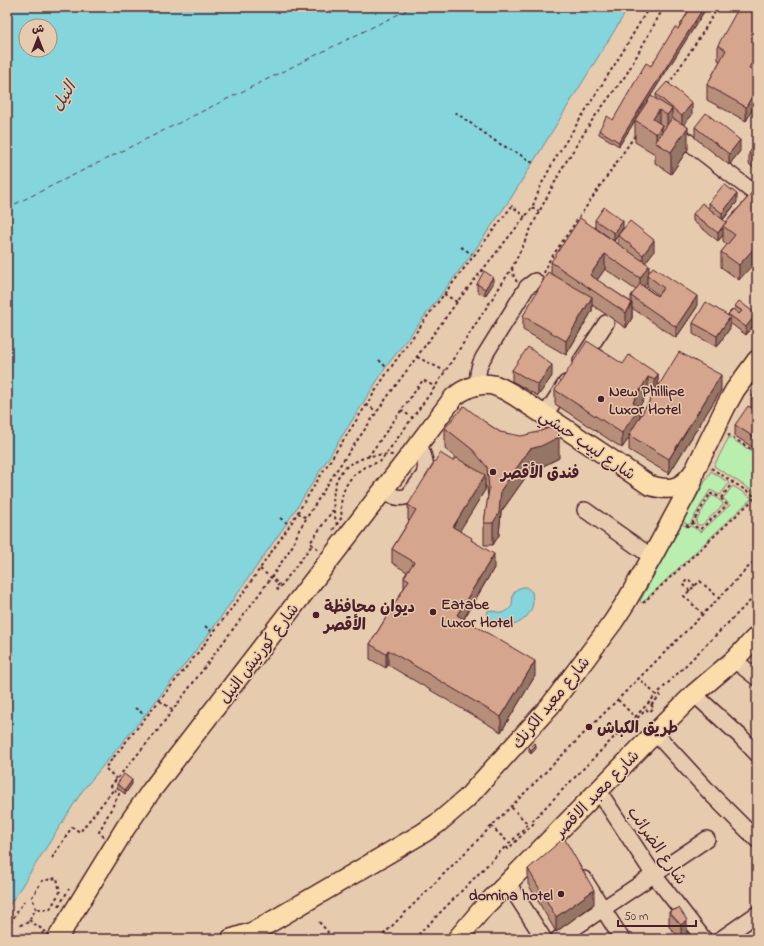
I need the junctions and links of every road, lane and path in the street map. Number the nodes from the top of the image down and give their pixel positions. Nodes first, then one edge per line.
1 (649, 7) edge
2 (664, 7) edge
3 (718, 7) edge
4 (668, 86) edge
5 (455, 112) dead end
6 (665, 123) edge
7 (637, 132) edge
8 (533, 163) dead end
9 (757, 196) edge
10 (532, 208) junction
11 (747, 208) edge
12 (539, 212) junction
13 (525, 217) junction
14 (461, 247) dead end
15 (472, 254) dead end
16 (535, 281) joint
17 (444, 294) junction
18 (456, 302) junction
19 (606, 323) dead end
20 (417, 357) junction
21 (379, 360) dead end
22 (757, 360) edge
23 (386, 367) dead end
24 (445, 371) junction
25 (478, 385) junction
26 (435, 387) junction
27 (366, 404) junction
28 (401, 410) junction
29 (377, 411) junction
30 (545, 415) junction
31 (413, 418) junction
32 (725, 441) dead end
33 (414, 451) junction
34 (757, 453) edge
35 (386, 454) junction
36 (368, 457) junction
37 (697, 465) junction
38 (336, 471) junction
39 (340, 474) junction
40 (733, 482) junction
41 (649, 485) junction
42 (756, 496) edge
43 (721, 498) junction
44 (334, 509) junction
45 (585, 510) dead end
46 (298, 513) junction
47 (280, 518) dead end
48 (307, 518) junction
49 (673, 520) junction
50 (287, 523) dead end
51 (338, 532) junction
52 (312, 545) junction
53 (318, 549) dead end
54 (652, 557) junction
55 (757, 558) edge
56 (260, 569) junction
57 (271, 578) junction
58 (695, 586) junction
59 (690, 591) junction
60 (757, 594) edge
61 (719, 598) junction
62 (626, 602) junction
63 (703, 614) junction
64 (205, 626) dead end
65 (211, 631) dead end
66 (757, 636) edge
67 (734, 660) junction
68 (639, 678) junction
69 (757, 678) edge
70 (694, 694) junction
71 (618, 700) junction
72 (160, 701) junction
73 (649, 703) junction
74 (651, 705) junction
75 (644, 707) junction
76 (135, 708) dead end
77 (173, 710) junction
78 (646, 710) junction
79 (145, 715) dead end
80 (655, 733) junction
81 (757, 754) edge
82 (117, 779) junction
83 (114, 789) junction
84 (598, 790) junction
85 (511, 806) junction
86 (491, 826) junction
87 (518, 834) junction
88 (104, 837) dead end
89 (521, 837) junction
90 (707, 839) dead end
91 (757, 840) edge
92 (52, 858) dead end
93 (575, 865) edge
94 (654, 875) junction
95 (508, 883) junction
96 (24, 901) dead end
97 (36, 909) junction
98 (602, 909) junction
99 (757, 914) edge
100 (29, 920) junction
101 (319, 922) dead end
102 (20, 925) dead end
103 (7, 928) edge
104 (56, 936) edge
105 (14, 939) edge
106 (23, 939) edge
107 (39, 939) edge
108 (231, 939) edge
109 (320, 939) edge
110 (379, 939) edge
111 (414, 939) edge
112 (457, 939) edge
113 (544, 939) edge
114 (558, 939) edge
115 (622, 939) edge
116 (704, 939) edge
117 (721, 939) edge

1 - 10 path
2 - 12 path
3 - 4 path
5 - 8 path
6 - 9 street
7 - 16 path
9 - 11 street
10 - 12 path
10 - 13 path
12 - 24 path
13 - 17 path
13 - 18 path
14 - 15 path
16 - 25 street
17 - 18 path
17 - 27 path
18 - 20 path
19 - 30 street
20 - 24 path
20 - 29 path
21 - 23 path
22 - 37 main road, شارع معبد الكرنك
24 - 26 path
25 - 30 main road, شارع لبيب حبشي
25 - 33 main road, شارع كورنيش النيل
26 - 28 path
26 - 31 path
27 - 29 path
27 - 46 path
28 - 31 path
28 - 36 path
29 - 38 path
30 - 41 main road, شارع لبيب حبشي
31 - 35 path
32 - 34 path
33 - 35 path
33 - 51 main road, شارع كورنيش النيل
35 - 36 path
35 - 51 path
36 - 39 path
37 - 40 path
37 - 41 main road, شارع لبيب حبشي
37 - 49 main road, شارع معبد الكرنك
38 - 39 path
38 - 48 path
39 - 44 path
40 - 42 path
40 - 43 path
41 - 49 main road
42 - 62 path
43 - 43 path
44 - 51 path
44 - 52 path
45 - 54 street
46 - 48 path
46 - 56 path
47 - 50 path
48 - 57 path
49 - 54 main road, شارع معبد الكرنك
51 - 104 main road, شارع كورنيش النيل
52 - 53 path
52 - 57 path
54 - 62 main road, شارع معبد الكرنك
55 - 61 path
56 - 57 path
56 - 72 path
57 - 77 path
58 - 59 path
58 - 59 path
58 - 61 path
59 - 63 path
60 - 74 path
61 - 63 path
62 - 108 main road, شارع معبد الكرنك
63 - 68 path
64 - 65 path
66 - 67 main road, شارع معبد الاقصر
67 - 69 street
67 - 70 main road, شارع معبد الاقصر
68 - 71 path
68 - 73 path
70 - 80 main road, شارع معبد الاقصر
70 - 81 street
71 - 75 path
71 - 85 path
72 - 77 path
72 - 82 path
73 - 74 path
73 - 75 path
74 - 78 path
75 - 78 path
76 - 79 path
77 - 82 path
78 - 89 path
80 - 84 main road, شارع معبد الاقصر
80 - 91 street
82 - 83 path
83 - 88 path
83 - 92 path
84 - 94 street, شارع الضرائب
84 - 95 main road, شارع معبد الاقصر
85 - 86 path
85 - 87 path
86 - 87 path
86 - 110 path
87 - 89 path
89 - 111 path
90 - 94 street
93 - 98 street
94 - 98 street
94 - 116 street, شارع الضرائب
95 - 112 main road, شارع معبد الاقصر
95 - 113 street
96 - 103 path
97 - 97 path
97 - 100 path
98 - 114 street
98 - 115 street
99 - 117 street
100 - 102 path
100 - 104 path
101 - 109 path
104 - 107 path
105 - 106 path

